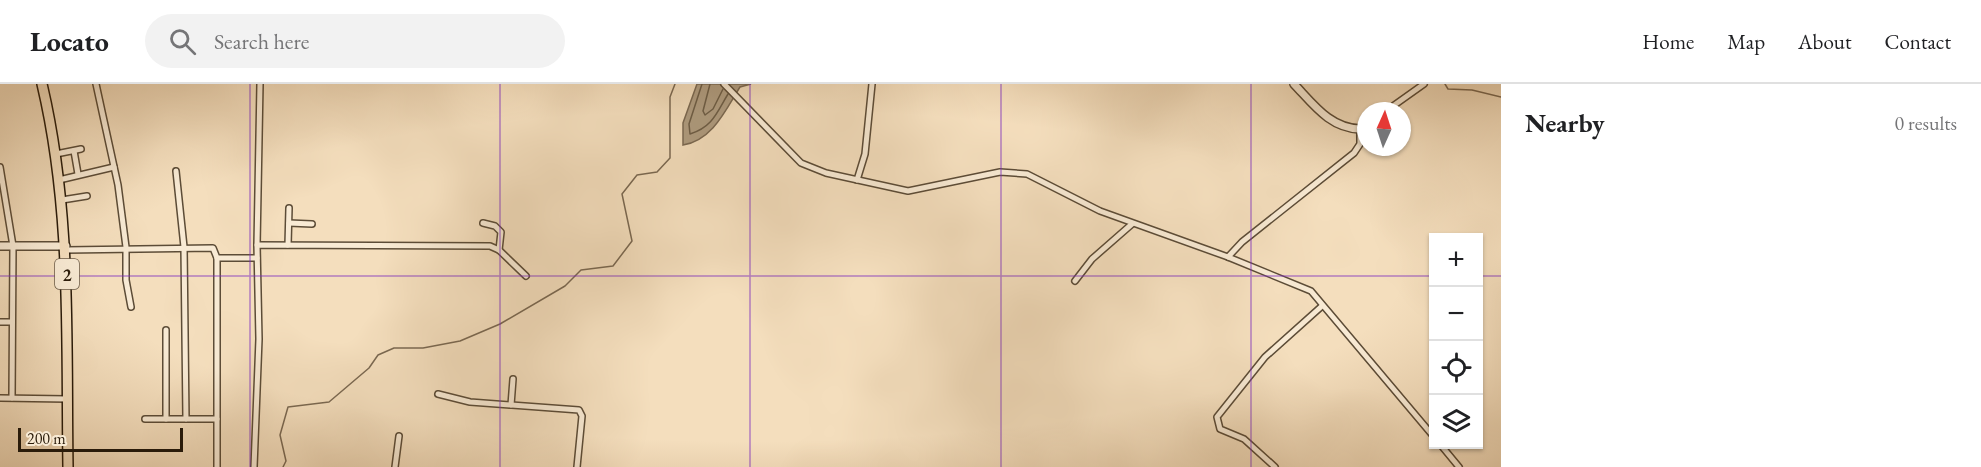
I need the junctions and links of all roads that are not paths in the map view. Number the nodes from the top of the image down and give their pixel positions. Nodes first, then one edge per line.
1 (42, 84) edge
2 (96, 84) edge
3 (260, 84) edge
4 (724, 84) edge
5 (872, 84) edge
6 (1294, 84) edge
7 (1424, 84) edge
8 (1399, 102) edge
9 (1357, 127) edge
10 (1357, 148) edge
11 (81, 149) dead end
12 (74, 151) junction
13 (56, 154) junction
14 (114, 166) junction
15 (0, 167) edge
16 (176, 171) dead end
17 (78, 174) junction
18 (59, 180) junction
19 (857, 180) junction
20 (87, 196) dead end
21 (62, 200) junction
22 (289, 208) dead end
23 (288, 223) junction
24 (483, 223) dead end
25 (312, 224) dead end
26 (1132, 225) junction
27 (258, 245) junction
28 (288, 245) junction
29 (0, 246) edge
30 (13, 246) junction
31 (126, 247) junction
32 (184, 247) junction
33 (66, 248) junction
34 (499, 250) junction
35 (1228, 257) junction
36 (217, 258) junction
37 (257, 258) junction
38 (526, 276) dead end
39 (1076, 281) dead end
40 (1322, 306) junction
41 (131, 307) dead end
42 (0, 322) edge
43 (12, 322) junction
44 (166, 330) dead end
45 (513, 379) dead end
46 (438, 394) dead end
47 (0, 398) edge
48 (12, 398) junction
49 (67, 399) junction
50 (511, 405) junction
51 (145, 419) dead end
52 (166, 419) junction
53 (186, 419) junction
54 (217, 419) junction
55 (1429, 431) edge
56 (399, 436) dead end
57 (1444, 449) edge
58 (68, 467) edge
59 (217, 467) edge
60 (254, 467) edge
61 (395, 467) edge
62 (577, 467) edge
63 (1275, 467) edge
64 (1459, 467) edge

1 - 13 highway, 2
2 - 14 street
3 - 27 street
4 - 19 street
5 - 19 street
6 - 9 street
7 - 8 street
10 - 35 street
11 - 12 street
12 - 13 street
12 - 17 street
13 - 18 highway, 2
14 - 17 street
14 - 31 street
15 - 30 street
16 - 32 street
17 - 18 street
18 - 21 highway, 2
19 - 26 street
20 - 21 street
21 - 33 highway, 2
22 - 23 street
23 - 25 street
23 - 28 street
24 - 34 street
26 - 35 street
26 - 39 street
27 - 28 street
27 - 37 street
28 - 34 street
29 - 30 street
30 - 33 street
30 - 43 street
31 - 32 street
31 - 33 street
31 - 41 street
32 - 36 street
32 - 53 street
33 - 49 highway, 2
34 - 38 street
35 - 40 street
36 - 37 street
36 - 54 street
37 - 60 street
40 - 55 street
40 - 63 street
42 - 43 street
43 - 48 street
44 - 52 street
45 - 50 street
46 - 50 street
47 - 48 street
48 - 49 street
49 - 58 highway, 2
50 - 62 street
51 - 52 street
52 - 53 street
53 - 54 street
54 - 59 street
56 - 61 street
57 - 64 street

